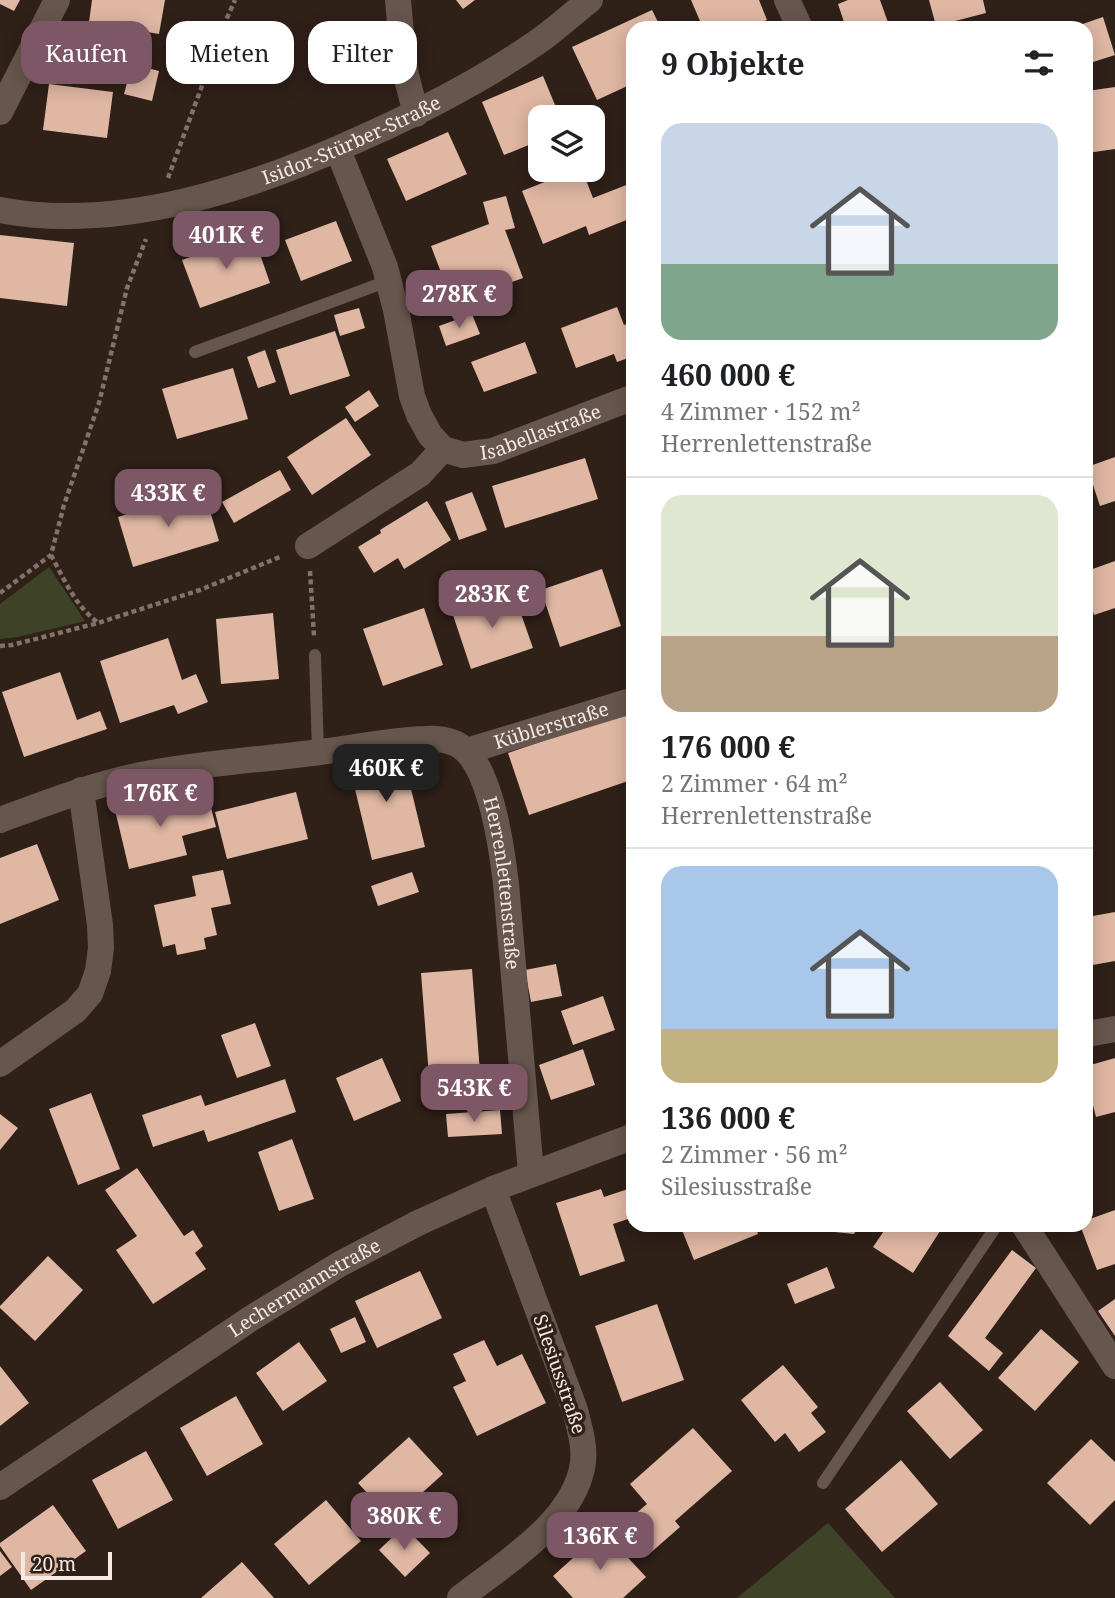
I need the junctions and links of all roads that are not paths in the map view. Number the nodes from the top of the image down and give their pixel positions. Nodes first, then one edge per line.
1 (57, 0) edge
2 (398, 0) edge
3 (590, 0) edge
4 (788, 0) edge
5 (797, 21) edge
6 (0, 113) edge
7 (416, 114) junction
8 (338, 149) junction
9 (0, 210) edge
10 (388, 281) junction
11 (195, 352) dead end
12 (626, 400) edge
13 (443, 449) junction
14 (308, 545) road end
15 (315, 656) road end
16 (626, 702) edge
17 (467, 751) junction
18 (318, 752) junction
19 (81, 790) junction
20 (0, 820) edge
21 (1115, 1029) edge
22 (1093, 1033) edge
23 (0, 1064) edge
24 (626, 1139) edge
25 (531, 1173) junction
26 (493, 1189) junction
27 (992, 1232) edge
28 (1029, 1232) edge
29 (1115, 1366) edge
30 (823, 1483) dead end
31 (0, 1487) edge
32 (460, 1598) edge

1 - 6 street
2 - 7 street
3 - 7 street, Isidor-Stürber-Straße
4 - 5 street
7 - 8 street, Isidor-Stürber-Straße
8 - 9 street, Isidor-Stürber-Straße
8 - 10 street
10 - 11 lane
10 - 13 street
12 - 13 street, Isabellastraße
13 - 14 street
15 - 18 lane
16 - 17 street, Küblerstraße
17 - 18 street
17 - 25 street, Herrenlettenstraße
18 - 19 street
19 - 20 street
19 - 23 street
21 - 22 street
24 - 25 street, Lechermannstraße
25 - 26 street, Lechermannstraße
26 - 31 street, Lechermannstraße
26 - 32 street, Silesiusstraße
27 - 30 lane
28 - 29 street

